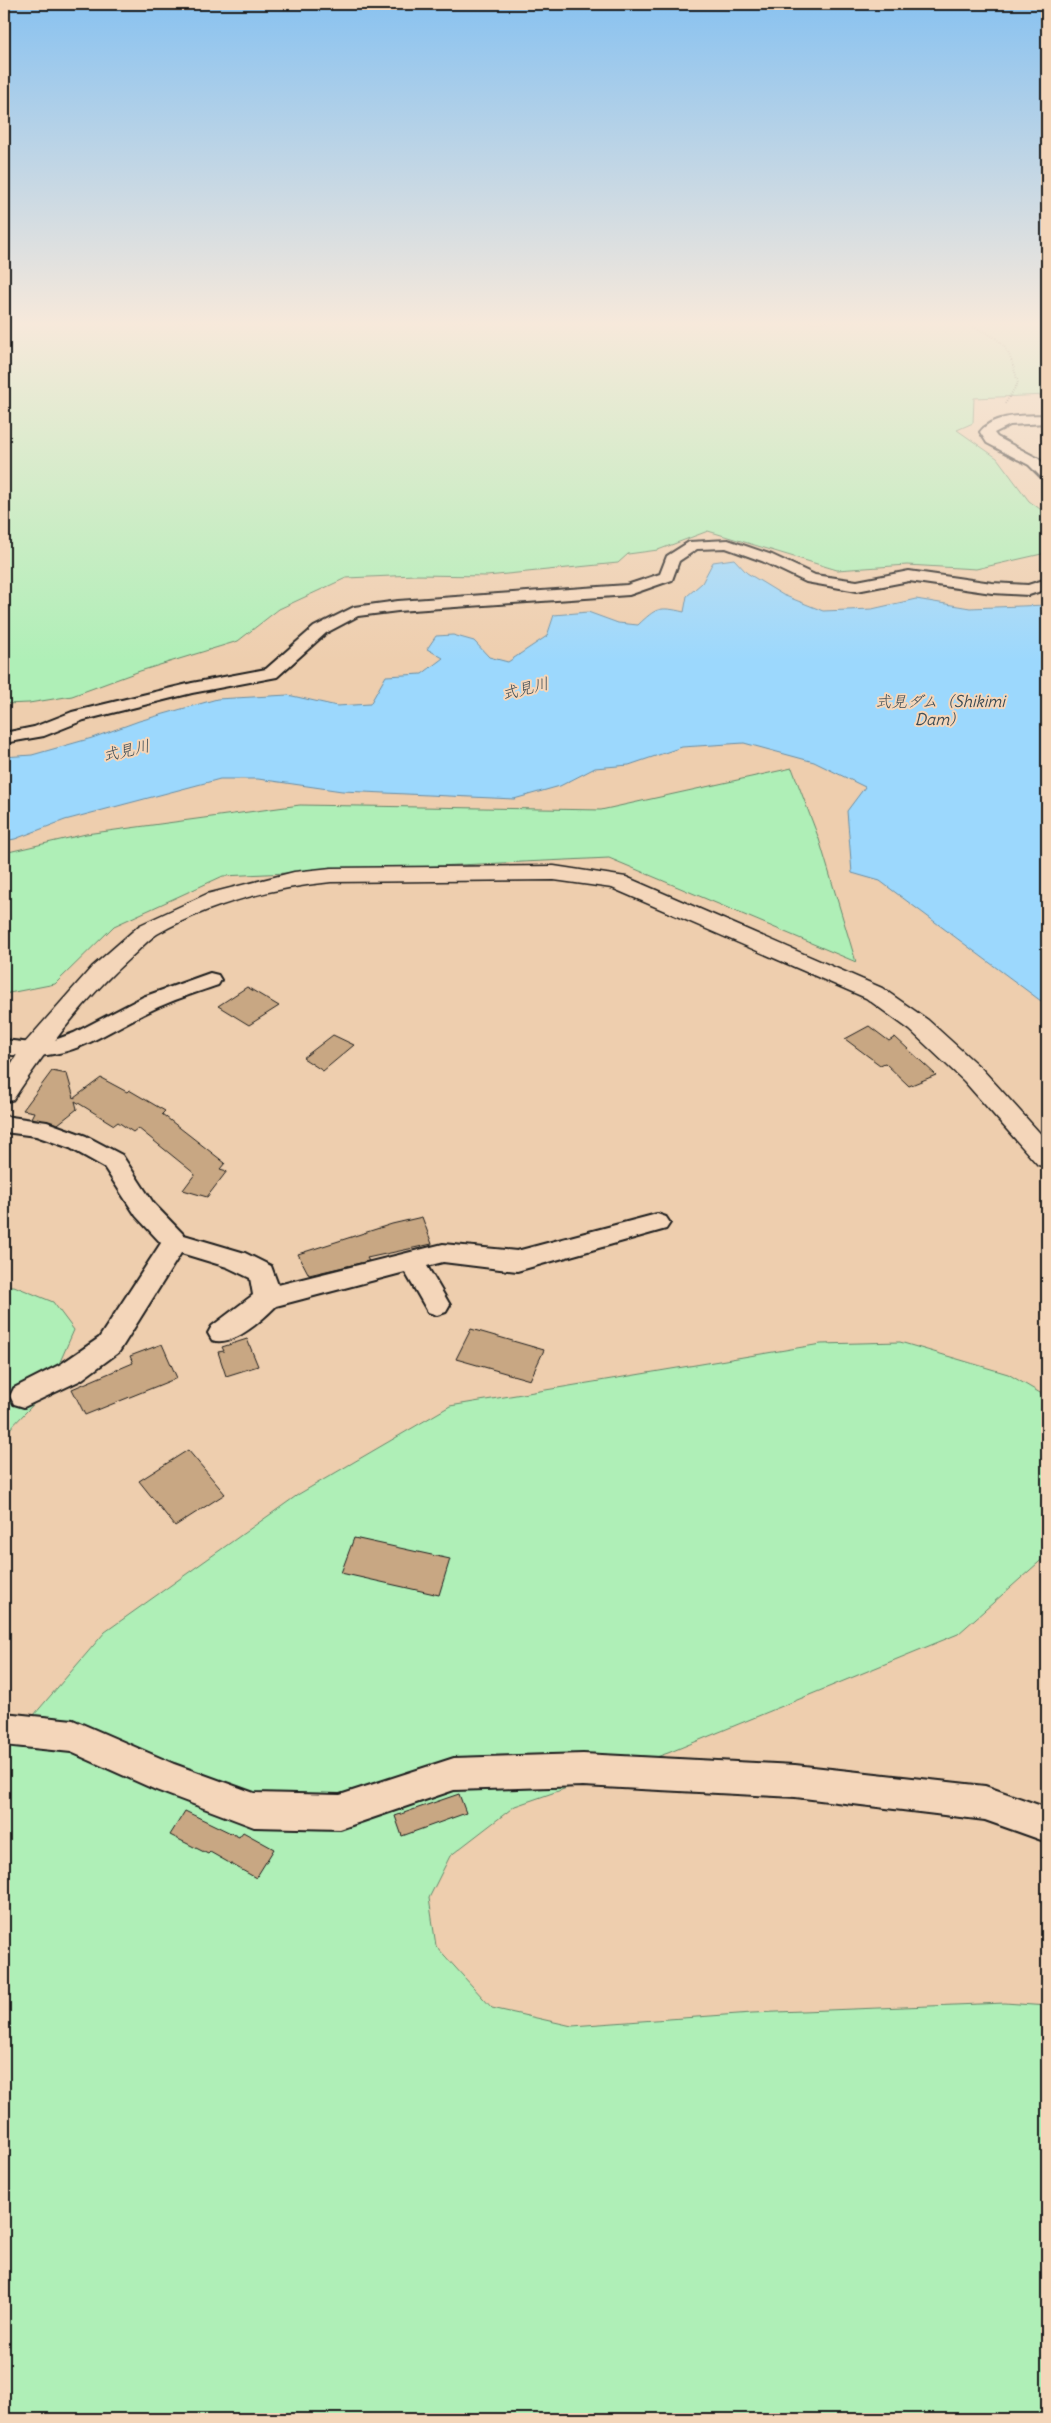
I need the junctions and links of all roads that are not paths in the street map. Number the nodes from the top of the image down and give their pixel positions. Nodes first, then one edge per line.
1 (988, 435) edge
2 (1047, 475) edge
3 (1047, 584) edge
4 (4, 738) edge
5 (210, 980) dead end
6 (4, 1047) edge
7 (32, 1050) junction
8 (4, 1094) edge
9 (4, 1124) edge
10 (1047, 1158) edge
11 (657, 1223) dead end
12 (175, 1242) junction
13 (411, 1261) junction
14 (267, 1298) junction
15 (437, 1304) dead end
16 (221, 1333) dead end
17 (24, 1396) dead end
18 (4, 1729) edge
19 (1047, 1825) edge

1 - 2 street
3 - 4 street
5 - 7 street
6 - 7 street
7 - 8 street
7 - 10 street
9 - 12 street
11 - 13 street
12 - 14 street
12 - 17 street
13 - 14 street
13 - 15 street
14 - 16 street
18 - 19 street

